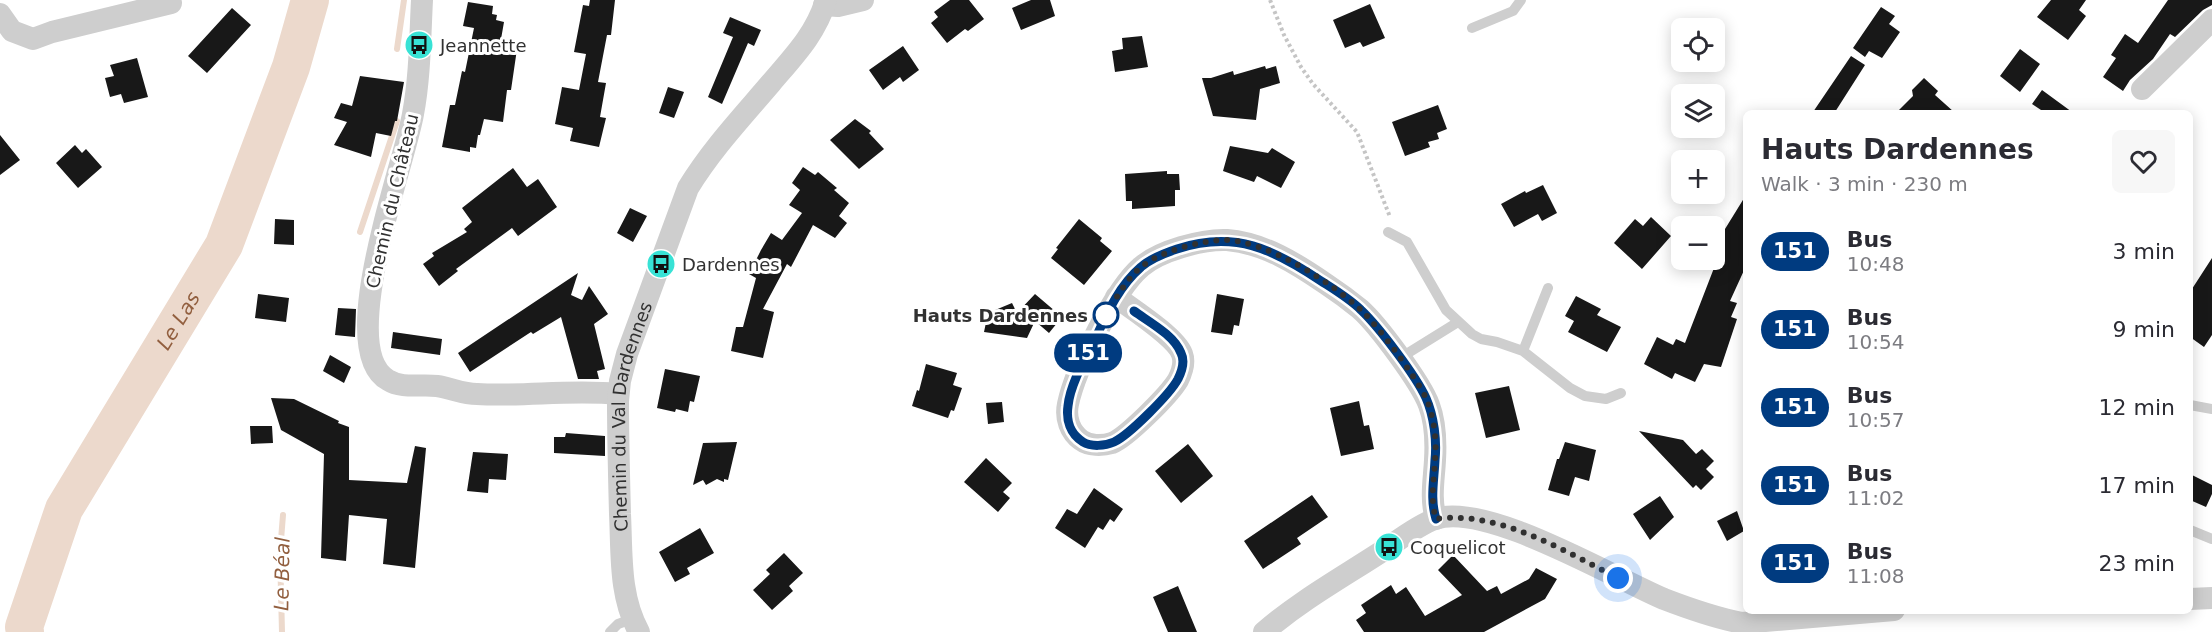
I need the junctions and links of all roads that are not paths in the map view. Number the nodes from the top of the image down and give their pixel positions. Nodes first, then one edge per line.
1 (422, 0) edge
2 (863, 0) edge
3 (1521, 0) edge
4 (171, 3) dead end
5 (825, 3) edge
6 (0, 14) edge
7 (2212, 20) edge
8 (1472, 28) dead end
9 (2142, 89) dead end
10 (1394, 234) road end
11 (1548, 288) dead end
12 (1116, 297) junction
13 (1458, 322) junction
14 (1523, 351) junction
15 (1399, 358) junction
16 (1621, 393) dead end
17 (618, 394) junction
18 (2193, 405) edge
19 (2212, 408) edge
20 (1436, 519) junction
21 (2193, 531) edge
22 (2212, 539) edge
23 (2212, 598) edge
24 (2193, 599) edge
25 (1853, 614) edge
26 (1832, 616) edge
27 (635, 626) edge
28 (610, 632) edge
29 (1264, 632) edge

1 - 17 street, Chemin du Château
2 - 5 street
3 - 8 lane
4 - 6 street
5 - 17 street, Chemin du Val Dardennes
7 - 9 street
10 - 13 lane
11 - 14 lane
12 - 12 street
12 - 15 street
13 - 14 lane
13 - 15 lane
14 - 16 lane
15 - 20 street
17 - 27 street, Chemin du Val Dardennes
18 - 19 lane
20 - 26 street
20 - 29 street
21 - 22 lane
23 - 24 street
25 - 26 street
27 - 28 lane

